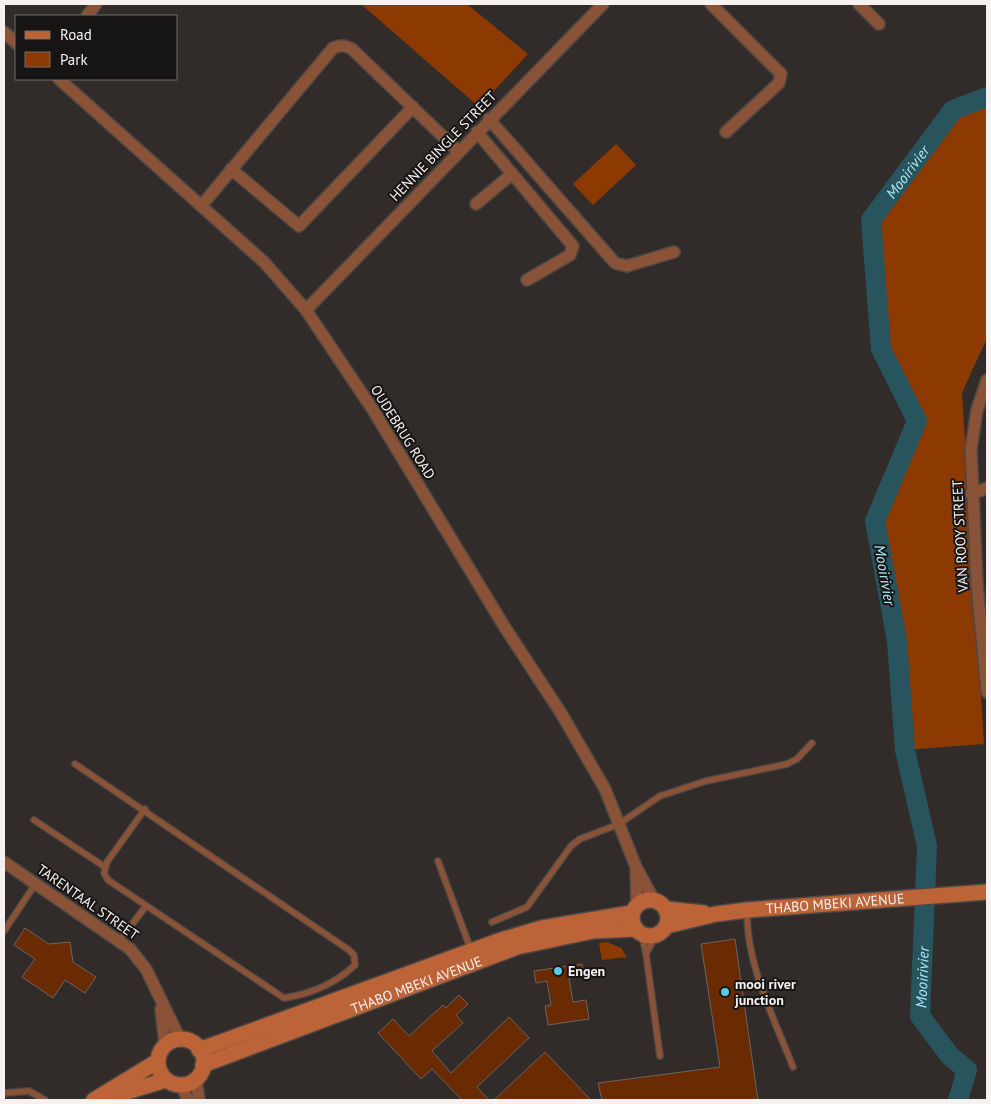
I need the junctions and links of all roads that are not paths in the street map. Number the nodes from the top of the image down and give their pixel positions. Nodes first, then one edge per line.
1 (96, 4) edge
2 (603, 4) edge
3 (711, 4) edge
4 (859, 4) edge
5 (88, 15) edge
6 (879, 24) dead end
7 (4, 32) edge
8 (15, 42) edge
9 (60, 80) edge
10 (413, 107) junction
11 (490, 119) junction
12 (477, 132) junction
13 (726, 132) dead end
14 (458, 151) junction
15 (232, 169) junction
16 (512, 174) junction
17 (476, 204) dead end
18 (202, 205) junction
19 (674, 252) dead end
20 (526, 280) dead end
21 (306, 310) junction
22 (987, 380) edge
23 (987, 488) edge
24 (971, 494) junction
25 (987, 686) edge
26 (812, 742) dead end
27 (76, 764) dead end
28 (144, 809) junction
29 (34, 820) dead end
30 (619, 824) junction
31 (438, 861) dead end
32 (4, 862) edge
33 (105, 867) junction
34 (636, 868) junction
35 (36, 883) junction
36 (987, 892) edge
37 (660, 904) junction
38 (146, 906) junction
39 (634, 909) junction
40 (747, 910) junction
41 (716, 914) junction
42 (492, 922) dead end
43 (650, 931) junction
44 (4, 932) edge
45 (120, 940) junction
46 (471, 950) junction
47 (646, 954) junction
48 (160, 1000) junction
49 (180, 1039) junction
50 (165, 1045) junction
51 (660, 1056) dead end
52 (201, 1057) junction
53 (158, 1061) junction
54 (793, 1067) dead end
55 (196, 1079) junction
56 (166, 1080) junction
57 (181, 1085) junction
58 (4, 1093) edge
59 (45, 1100) edge
60 (94, 1100) edge
61 (98, 1100) edge
62 (188, 1100) edge
63 (200, 1100) edge

1 - 5 street
2 - 11 street, HENNIE BINGLE STREET
3 - 13 street
4 - 6 street
7 - 8 street
9 - 18 street, OUDEBRUG ROAD
10 - 14 street
10 - 15 street
10 - 15 street
11 - 12 street, HENNIE BINGLE STREET
11 - 19 street
12 - 14 street, HENNIE BINGLE STREET
12 - 16 street
14 - 21 street, HENNIE BINGLE STREET
15 - 18 street
16 - 17 street
16 - 20 street
18 - 21 street, OUDEBRUG ROAD
21 - 30 street, OUDEBRUG ROAD
22 - 24 street, VAN ROOY STREET
23 - 24 street
24 - 25 street, VAN ROOY STREET
26 - 30 lane
27 - 28 lane
28 - 33 lane
28 - 38 lane
29 - 33 lane
30 - 34 street, OUDEBRUG ROAD
30 - 42 lane
31 - 46 lane
32 - 35 street, TARENTAAL STREET
33 - 38 lane
34 - 37 street, OUDEBRUG ROAD
34 - 39 street, OUDEBRUG ROAD
35 - 44 lane
35 - 45 street, TARENTAAL STREET
36 - 40 main road, THABO MBEKI AVENUE
37 - 39 main road
37 - 41 main road, THABO MBEKI AVENUE
37 - 43 main road
38 - 45 lane
39 - 43 main road
39 - 46 main road, THABO MBEKI AVENUE
40 - 41 main road, THABO MBEKI AVENUE
40 - 54 lane
41 - 43 main road, THABO MBEKI AVENUE
43 - 47 lane
43 - 47 lane
43 - 52 main road, THABO MBEKI AVENUE
45 - 48 street, TARENTAAL STREET
46 - 52 main road, THABO MBEKI AVENUE
47 - 51 lane
48 - 49 street, TARENTAAL STREET
48 - 50 street, TARENTAAL STREET
49 - 50 main road
49 - 52 main road
50 - 53 main road
52 - 55 main road
53 - 56 main road
53 - 60 main road
55 - 57 main road
55 - 63 street
56 - 57 main road
56 - 61 main road
57 - 62 street
58 - 59 lane

